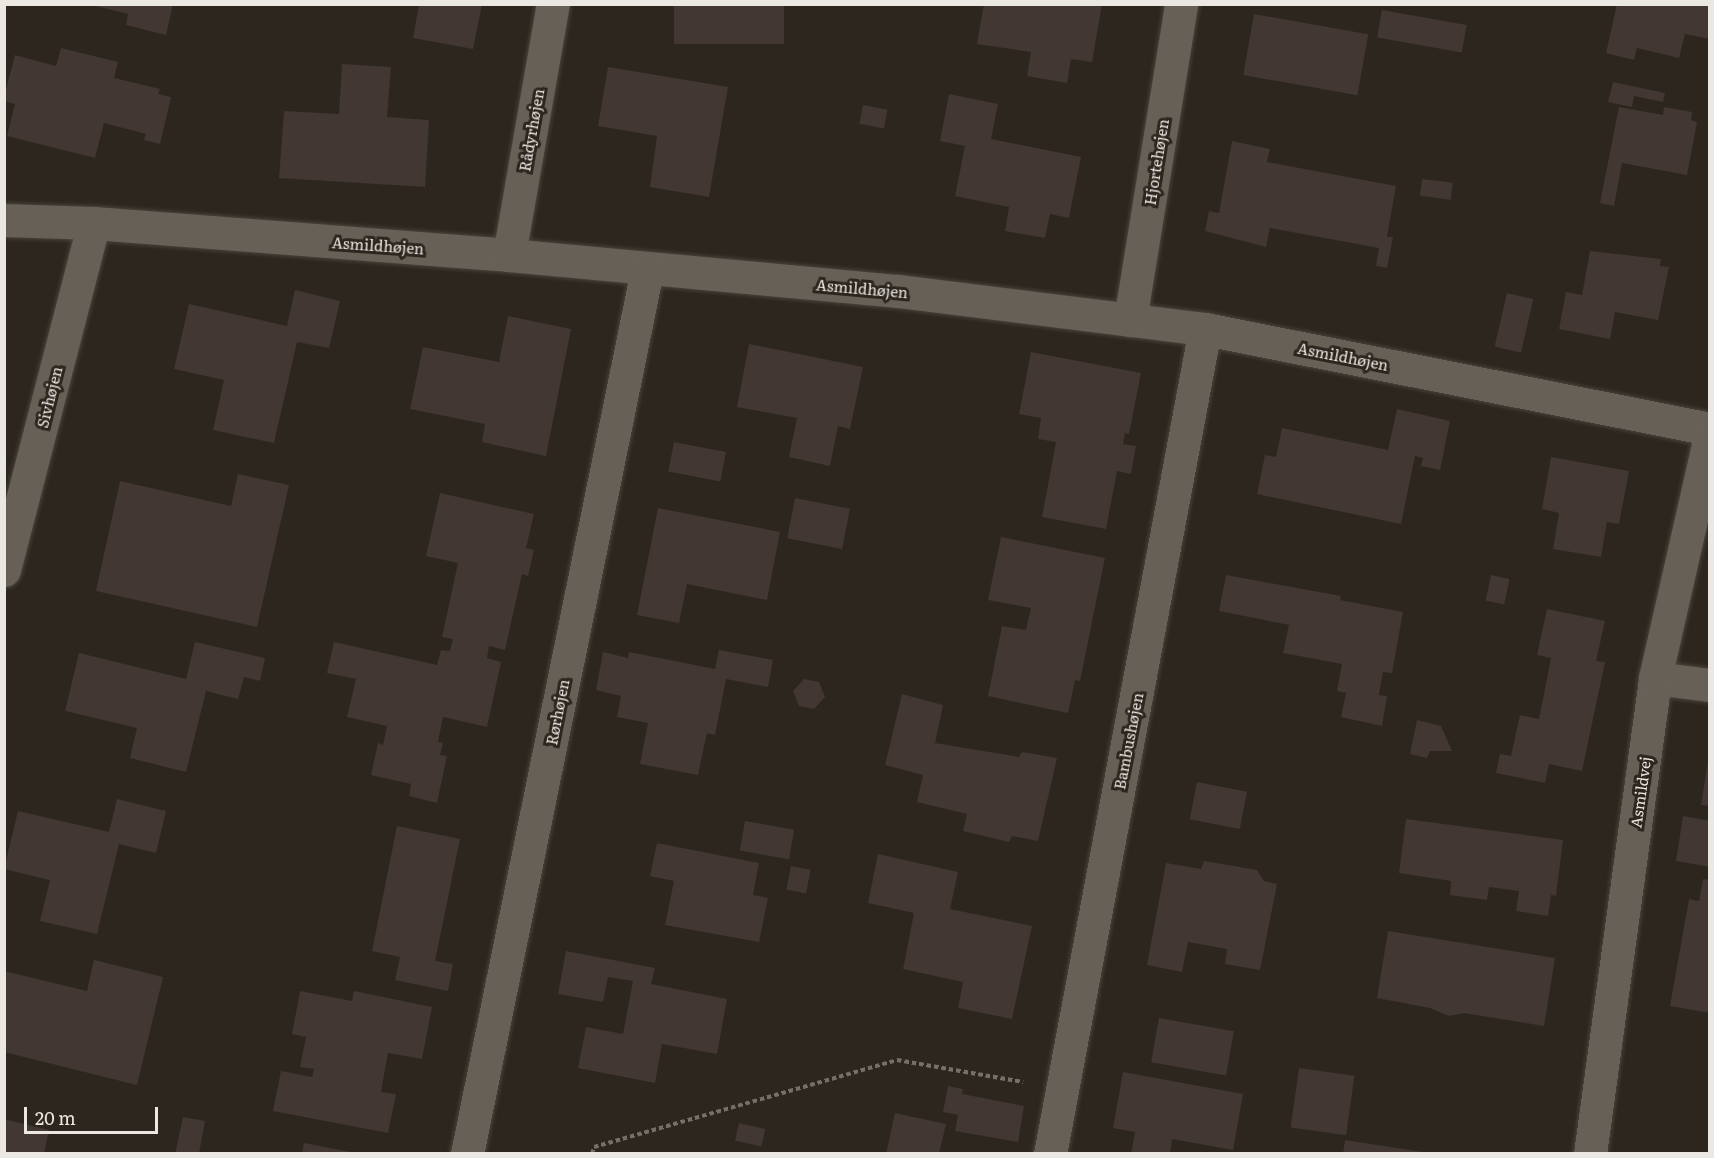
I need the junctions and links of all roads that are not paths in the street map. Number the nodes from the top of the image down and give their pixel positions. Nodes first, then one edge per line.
1 (553, 4) edge
2 (1181, 4) edge
3 (4, 220) edge
4 (94, 223) junction
5 (509, 255) junction
6 (647, 270) junction
7 (1130, 320) junction
8 (1205, 329) junction
9 (1710, 429) edge
10 (1710, 435) edge
11 (4, 570) edge
12 (1655, 678) junction
13 (1710, 685) edge
14 (467, 1154) edge
15 (1050, 1154) edge
16 (1590, 1154) edge

1 - 5 street, Rådyrhøjen
2 - 7 street, Hjortehøjen
3 - 4 street, Asmildhøjen
4 - 5 street, Asmildhøjen
4 - 11 street, Sivhøjen
5 - 6 street, Asmildhøjen
6 - 7 street, Asmildhøjen
6 - 14 street, Rørhøjen
7 - 8 street, Asmildhøjen
8 - 9 street, Asmildhøjen
8 - 15 street, Bambushøjen
10 - 12 street, Asmildvej
12 - 13 street
12 - 16 street, Asmildvej

